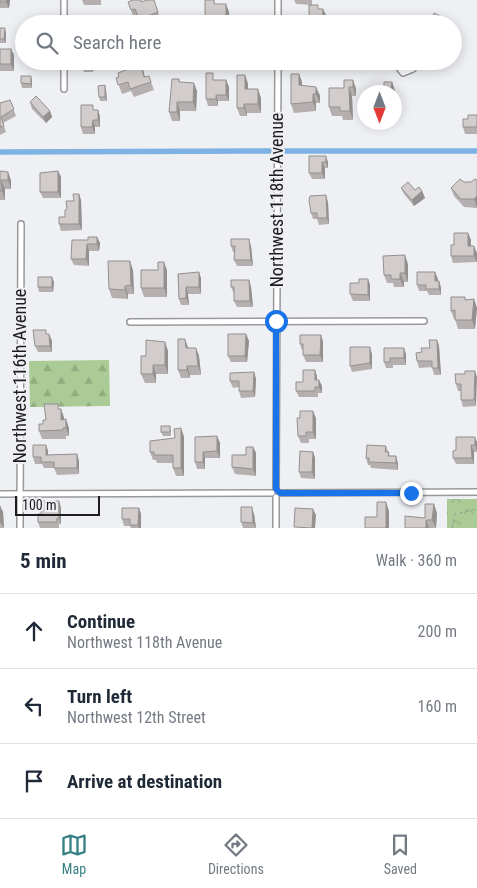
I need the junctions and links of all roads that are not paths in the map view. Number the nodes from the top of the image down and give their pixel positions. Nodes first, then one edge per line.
1 (64, 0) edge
2 (278, 0) edge
3 (64, 15) edge
4 (278, 15) edge
5 (64, 70) edge
6 (278, 70) edge
7 (400, 70) edge
8 (412, 70) edge
9 (64, 88) dead end
10 (21, 224) dead end
11 (276, 321) junction
12 (424, 321) dead end
13 (130, 322) dead end
14 (477, 492) edge
15 (276, 493) junction
16 (0, 494) edge
17 (20, 494) junction
18 (20, 528) edge
19 (276, 528) edge

1 - 3 street
2 - 4 street
5 - 9 street
6 - 11 street, Northwest 118th Avenue
7 - 8 street
10 - 17 street, Northwest 116th Avenue
11 - 12 street
11 - 13 street
11 - 15 street, Northwest 118th Avenue
14 - 15 street
15 - 17 street
15 - 19 street, Northwest 118th Avenue
16 - 17 street
17 - 18 street, Northwest 116th Avenue

